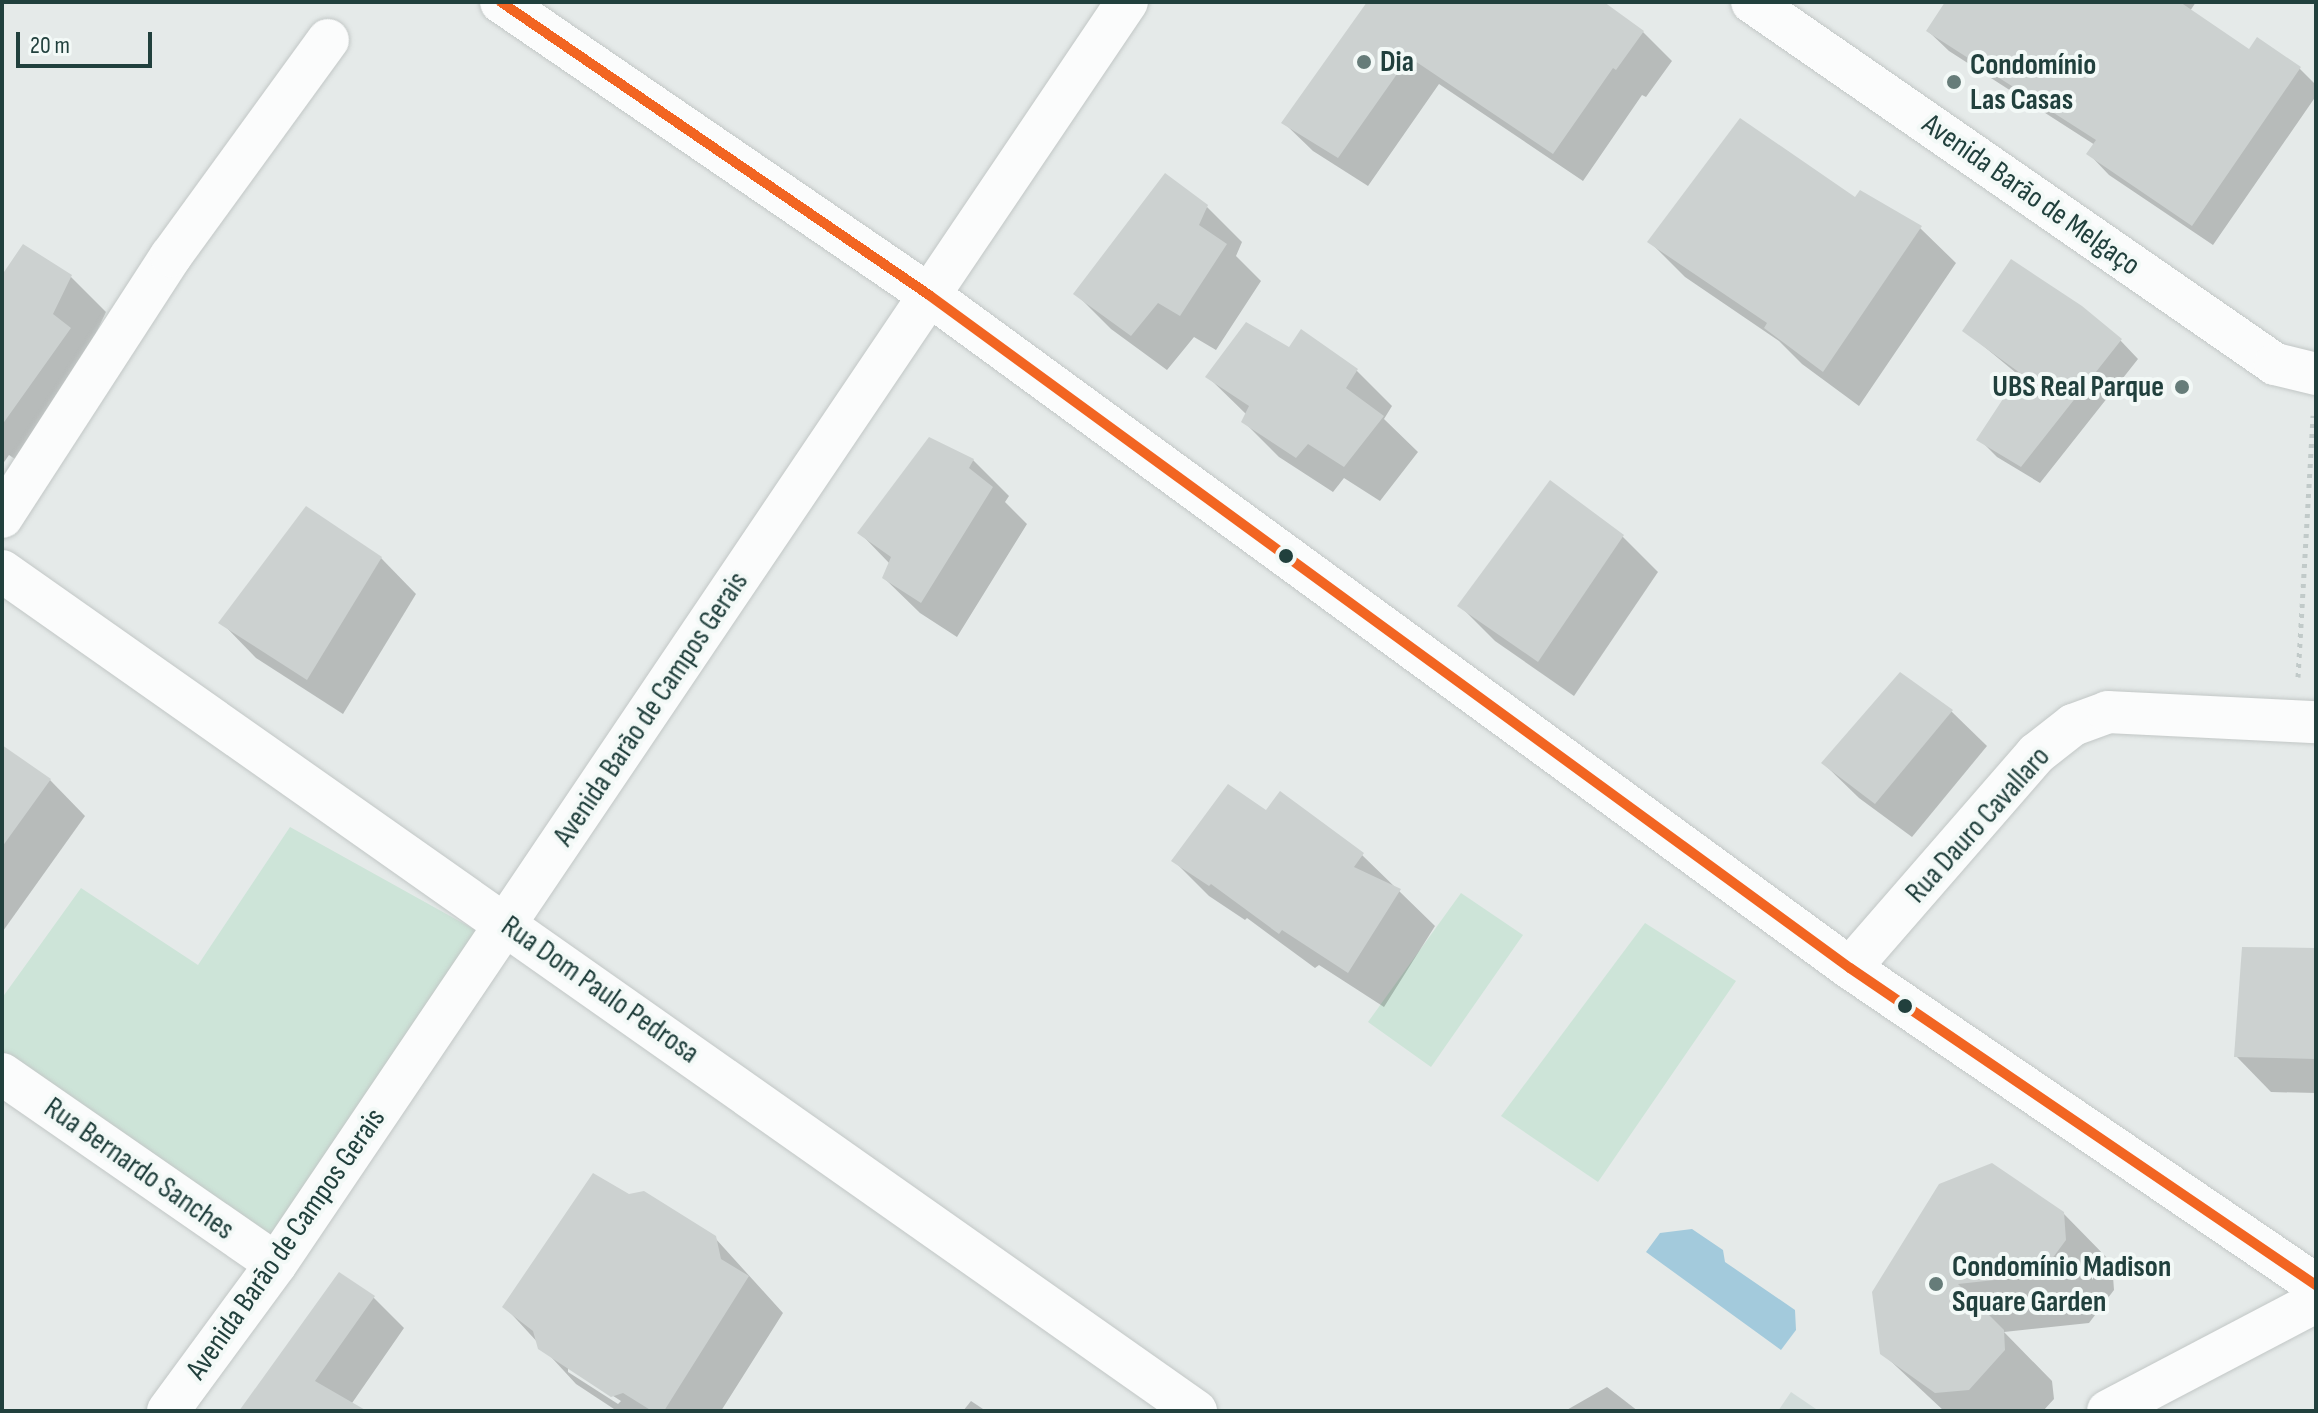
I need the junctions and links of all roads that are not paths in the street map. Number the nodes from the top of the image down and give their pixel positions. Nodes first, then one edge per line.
1 (501, 2) edge
2 (1127, 2) edge
3 (1752, 2) edge
4 (328, 40) dead end
5 (929, 295) junction
6 (2316, 374) edge
7 (2, 517) edge
8 (2, 571) edge
9 (2306, 721) edge
10 (507, 924) junction
11 (1850, 968) junction
12 (2, 1074) edge
13 (276, 1264) junction
14 (2316, 1285) edge
15 (2316, 1302) edge
16 (168, 1411) edge
17 (1196, 1411) edge
18 (2108, 1411) edge

1 - 5 street
2 - 5 street, Avenida Barão de Campos Gerais
3 - 6 street, Avenida Barão de Melgaço
4 - 7 street
5 - 10 street, Avenida Barão de Campos Gerais
5 - 11 street
8 - 10 street, Rua Dom Paulo Pedrosa
9 - 11 street, Rua Dauro Cavallaro
10 - 13 street, Avenida Barão de Campos Gerais
10 - 17 street, Rua Dom Paulo Pedrosa
11 - 14 street
12 - 13 street, Rua Bernardo Sanches
13 - 16 street, Avenida Barão de Campos Gerais
15 - 18 street

